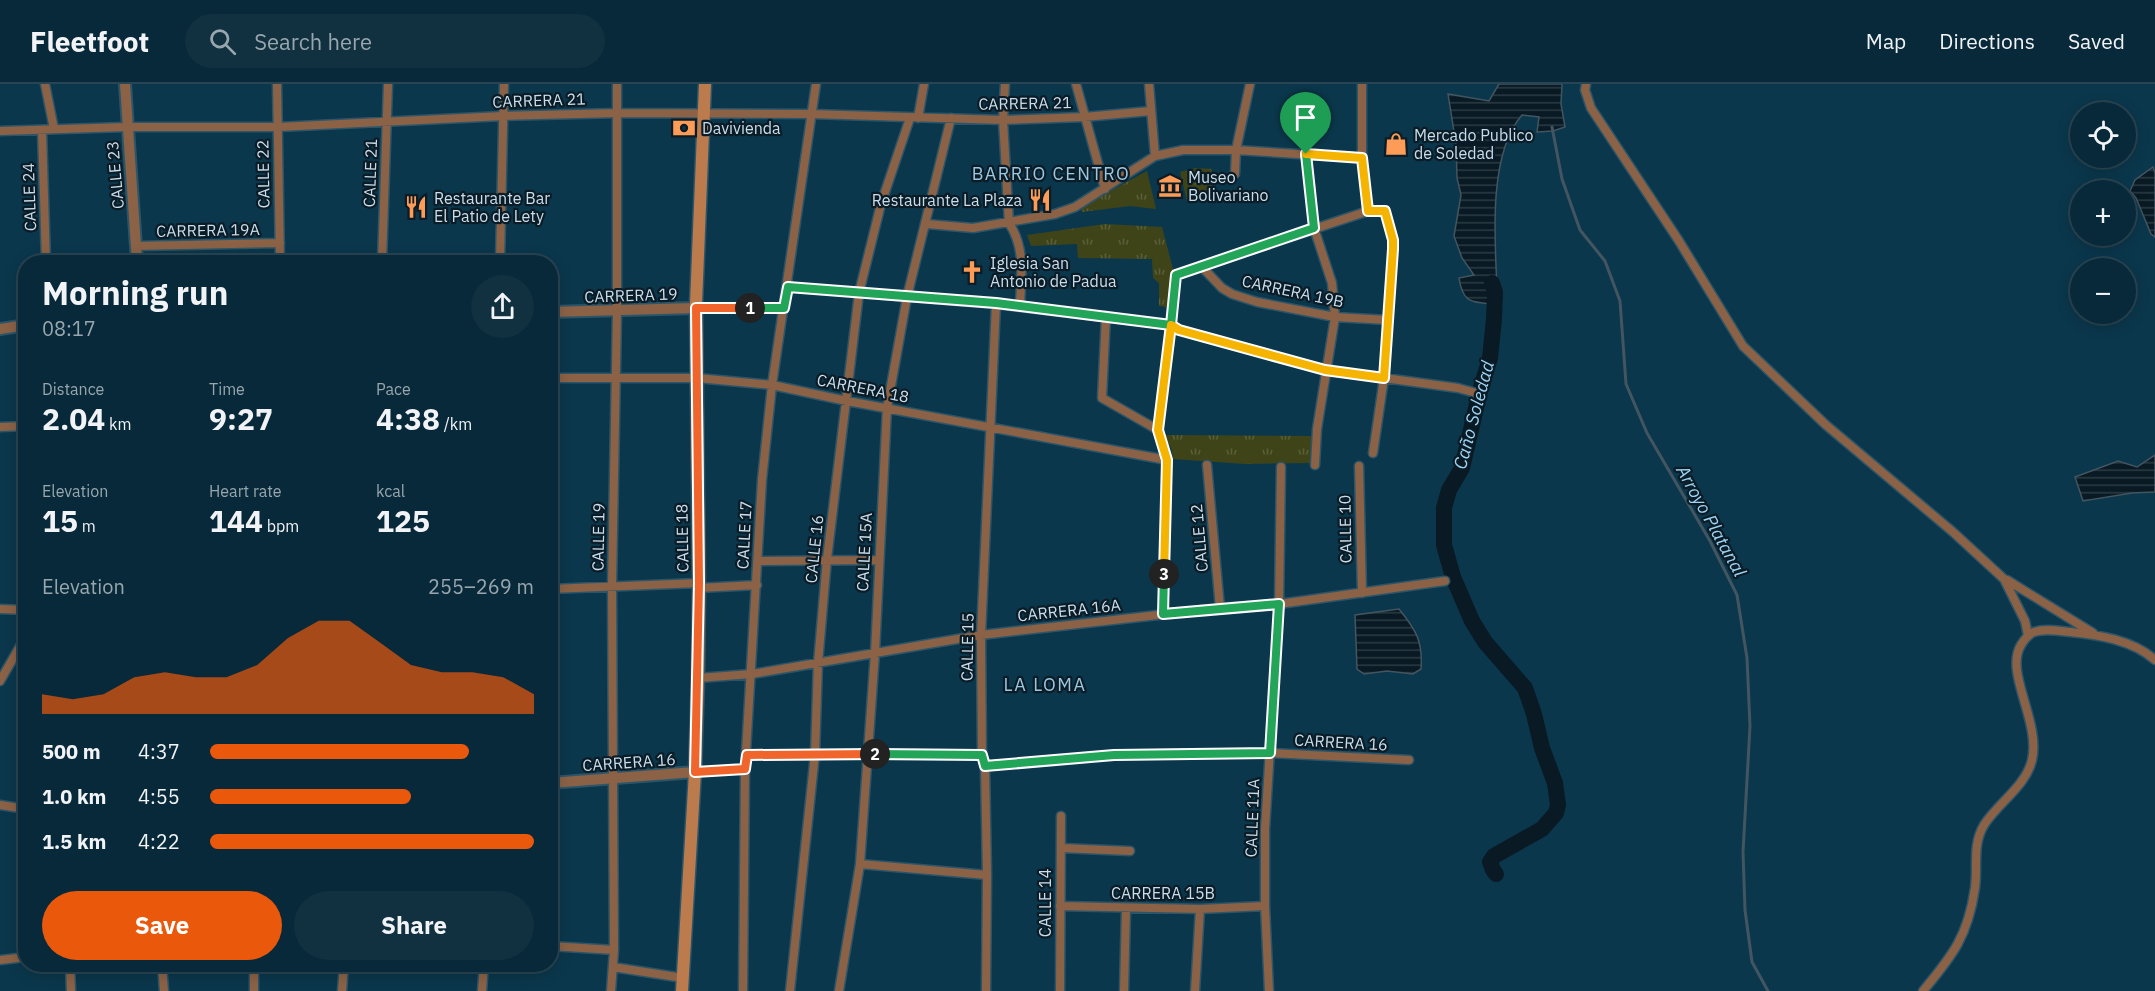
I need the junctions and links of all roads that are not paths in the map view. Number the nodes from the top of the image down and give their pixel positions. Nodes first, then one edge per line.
1 (45, 84) edge
2 (125, 84) edge
3 (277, 84) edge
4 (388, 84) edge
5 (504, 84) edge
6 (617, 84) edge
7 (705, 84) edge
8 (816, 84) edge
9 (924, 84) edge
10 (1005, 84) edge
11 (1077, 84) edge
12 (1149, 84) edge
13 (1250, 84) edge
14 (1362, 84) edge
15 (1586, 84) edge
16 (1151, 111) junction
17 (618, 113) junction
18 (703, 113) junction
19 (811, 114) junction
20 (503, 116) junction
21 (1084, 117) junction
22 (914, 118) junction
23 (951, 118) junction
24 (1003, 120) junction
25 (387, 122) junction
26 (126, 127) junction
27 (278, 127) junction
28 (54, 129) junction
29 (42, 130) junction
30 (0, 131) edge
31 (1236, 150) junction
32 (1306, 154) junction
33 (1155, 156) junction
34 (1362, 158) junction
35 (1235, 174) dead end
36 (1105, 189) junction
37 (1368, 211) junction
38 (1008, 223) junction
39 (927, 224) junction
40 (1314, 228) junction
41 (280, 243) junction
42 (136, 246) junction
43 (46, 255) edge
44 (137, 255) edge
45 (280, 255) edge
46 (382, 255) edge
47 (500, 255) edge
48 (1202, 267) junction
49 (788, 287) junction
50 (859, 293) junction
51 (908, 297) junction
52 (996, 303) junction
53 (1020, 306) junction
54 (696, 308) junction
55 (784, 308) junction
56 (558, 312) edge
57 (617, 312) junction
58 (1106, 316) junction
59 (1335, 317) junction
60 (1388, 320) junction
61 (1171, 325) junction
62 (18, 326) edge
63 (0, 329) edge
64 (1325, 370) junction
65 (558, 378) edge
66 (697, 378) junction
67 (1384, 378) junction
68 (614, 379) junction
69 (772, 385) junction
70 (1476, 393) dead end
71 (847, 401) junction
72 (887, 408) junction
73 (18, 426) edge
74 (0, 427) edge
75 (990, 427) junction
76 (1158, 430) junction
77 (1373, 453) dead end
78 (1167, 460) junction
79 (1207, 465) dead end
80 (1315, 465) dead end
81 (1281, 466) dead end
82 (1359, 466) dead end
83 (827, 559) junction
84 (879, 560) junction
85 (758, 561) junction
86 (2004, 579) junction
87 (1445, 581) dead end
88 (699, 585) junction
89 (757, 585) junction
90 (612, 586) junction
91 (558, 589) edge
92 (1362, 593) junction
93 (1279, 604) junction
94 (1220, 608) junction
95 (0, 609) edge
96 (18, 610) edge
97 (1163, 614) junction
98 (2096, 634) junction
99 (981, 635) junction
100 (2028, 635) junction
101 (18, 650) edge
102 (875, 653) junction
103 (2155, 660) edge
104 (818, 663) junction
105 (752, 674) junction
106 (698, 678) junction
107 (0, 681) edge
108 (1270, 753) junction
109 (815, 754) junction
110 (867, 754) junction
111 (747, 755) junction
112 (982, 755) junction
113 (1409, 760) dead end
114 (985, 766) junction
115 (745, 769) junction
116 (695, 772) junction
117 (612, 778) junction
118 (558, 782) edge
119 (0, 805) edge
120 (18, 808) edge
121 (1061, 816) dead end
122 (1061, 848) junction
123 (1130, 851) dead end
124 (860, 864) junction
125 (987, 875) junction
126 (1060, 906) junction
127 (1265, 906) junction
128 (1126, 909) junction
129 (1200, 909) junction
130 (558, 946) edge
131 (614, 950) junction
132 (18, 958) edge
133 (0, 960) edge
134 (613, 967) junction
135 (70, 972) edge
136 (163, 972) edge
137 (254, 972) edge
138 (343, 972) edge
139 (483, 972) edge
140 (683, 978) junction
141 (71, 991) edge
142 (164, 991) edge
143 (254, 991) edge
144 (342, 991) edge
145 (482, 991) edge
146 (611, 991) edge
147 (682, 991) edge
148 (743, 991) edge
149 (790, 991) edge
150 (839, 991) edge
151 (986, 991) edge
152 (1060, 991) edge
153 (1124, 991) edge
154 (1195, 991) edge
155 (1269, 991) edge
156 (1923, 991) edge

1 - 28 street
2 - 26 street, CALLE 23
3 - 27 street, CALLE 22
4 - 25 street, CALLE 21
5 - 20 street
6 - 17 street, CALLE 19
7 - 18 main road, CALLE 18
8 - 19 street, CALLE 17
9 - 22 street, CALLE 16
10 - 24 street
11 - 21 street
12 - 16 street
13 - 31 street
14 - 34 street
15 - 86 street
16 - 21 street, CARRERA 21
16 - 33 street
17 - 18 street, CARRERA 21
17 - 20 street, CARRERA 21
17 - 57 street, CALLE 19
18 - 19 street, CARRERA 21
18 - 54 main road, CALLE 18
19 - 22 street, CARRERA 21
19 - 49 street, CALLE 17
20 - 25 street, CARRERA 21
20 - 47 street
21 - 24 street, CARRERA 21
21 - 36 street
22 - 23 street, CARRERA 21
22 - 50 street, CALLE 16
23 - 24 street, CARRERA 21
23 - 39 street, CALLE 15A
24 - 38 street
25 - 27 street, CARRERA 21
25 - 46 street, CALLE 21
26 - 27 street, CARRERA 21
26 - 28 street, CARRERA 21
26 - 42 street, CALLE 23
27 - 41 street, CALLE 22
28 - 29 street, CARRERA 21
29 - 30 street, CARRERA 21
29 - 43 street, CALLE 24
31 - 32 street
31 - 33 street
31 - 35 street
32 - 34 street
32 - 40 street
33 - 36 street
34 - 37 street
36 - 38 street
37 - 40 street, CARRERA 19B
37 - 60 street, CARRERA 19B
38 - 39 street
38 - 53 street
39 - 51 street, CALLE 15A
40 - 48 street, CARRERA 19B
40 - 59 street
41 - 42 street, CARRERA 19A
41 - 45 street, CALLE 22
42 - 44 street, CALLE 23
48 - 59 street, CARRERA 19B
48 - 61 street, CARRERA 19B
49 - 50 street
49 - 55 street, CALLE 17
50 - 51 street
50 - 71 street, CALLE 16
51 - 52 street
51 - 72 street, CALLE 15A
52 - 53 street
52 - 75 street, CALLE 15
53 - 58 street
54 - 55 street, CARRERA 19
54 - 57 street, CARRERA 19
54 - 66 main road, CALLE 18
55 - 69 street, CALLE 17
56 - 57 street, CARRERA 19
57 - 68 street, CALLE 19
58 - 61 street
58 - 76 street
59 - 60 street, CARRERA 19B
59 - 64 street
60 - 67 street
61 - 64 street
61 - 76 street
62 - 63 street
64 - 67 street
64 - 80 street
65 - 68 street, CARRERA 18
66 - 68 street, CARRERA 18
66 - 69 street, CARRERA 18
66 - 88 main road, CALLE 18
67 - 70 street
67 - 77 street
68 - 90 street, CALLE 19
69 - 71 street, CARRERA 18
69 - 85 street, CALLE 17
71 - 72 street, CARRERA 18
71 - 83 street, CALLE 16
72 - 75 street, CARRERA 18
72 - 84 street, CALLE 15A
73 - 74 street
75 - 78 street, CARRERA 18
75 - 99 street, CALLE 15
76 - 78 street
78 - 97 street
79 - 94 street, CALLE 12
81 - 93 street, CALLE 11A
82 - 92 street, CALLE 10
83 - 84 street
83 - 85 street
83 - 104 street, CALLE 16
84 - 102 street, CALLE 15A
85 - 89 street, CALLE 17
86 - 98 street
86 - 100 street
87 - 92 street, CARRERA 16A
88 - 89 street
88 - 90 street
88 - 106 main road, CALLE 18
89 - 105 street, CALLE 17
90 - 91 street
90 - 117 street, CALLE 19
92 - 93 street, CARRERA 16A
93 - 94 street, CARRERA 16A
93 - 108 street, CALLE 11A
94 - 97 street, CARRERA 16A
95 - 96 street
97 - 99 street, CARRERA 16A
98 - 100 street
98 - 103 street
99 - 102 street, CARRERA 16A
99 - 112 street, CALLE 15
100 - 156 street
101 - 107 street
102 - 104 street, CARRERA 16A
102 - 110 street, CALLE 15A
104 - 105 street, CARRERA 16A
104 - 109 street, CALLE 16
105 - 106 street, CARRERA 16A
105 - 111 street, CALLE 17
106 - 116 main road, CALLE 18
108 - 113 street, CARRERA 16
108 - 114 street, CARRERA 16
108 - 127 street, CALLE 11A
109 - 110 street
109 - 111 street
109 - 149 street, CALLE 16
110 - 112 street
110 - 124 street, CALLE 15A
111 - 115 street, CALLE 17
112 - 114 street, CALLE 15
114 - 125 street, CALLE 15
115 - 116 street, CARRERA 16
115 - 148 street, CALLE 17
116 - 117 street, CARRERA 16
116 - 140 main road, CALLE 18
117 - 118 street, CARRERA 16
117 - 131 street, CALLE 19
119 - 120 street
121 - 122 street, CALLE 14
122 - 123 street
122 - 126 street, CALLE 14
124 - 125 street
124 - 150 street, CALLE 15A
125 - 151 street, CALLE 15
126 - 128 street, CARRERA 15B
126 - 152 street, CALLE 14
127 - 129 street, CARRERA 15B
127 - 155 street, CALLE 11A
128 - 129 street, CARRERA 15B
128 - 153 street
129 - 154 street
130 - 131 street
131 - 134 street, CALLE 19
132 - 133 street
134 - 140 street
134 - 146 street, CALLE 19
135 - 141 street
136 - 142 street
137 - 143 street
138 - 144 street
139 - 145 street
140 - 147 main road, CALLE 18

